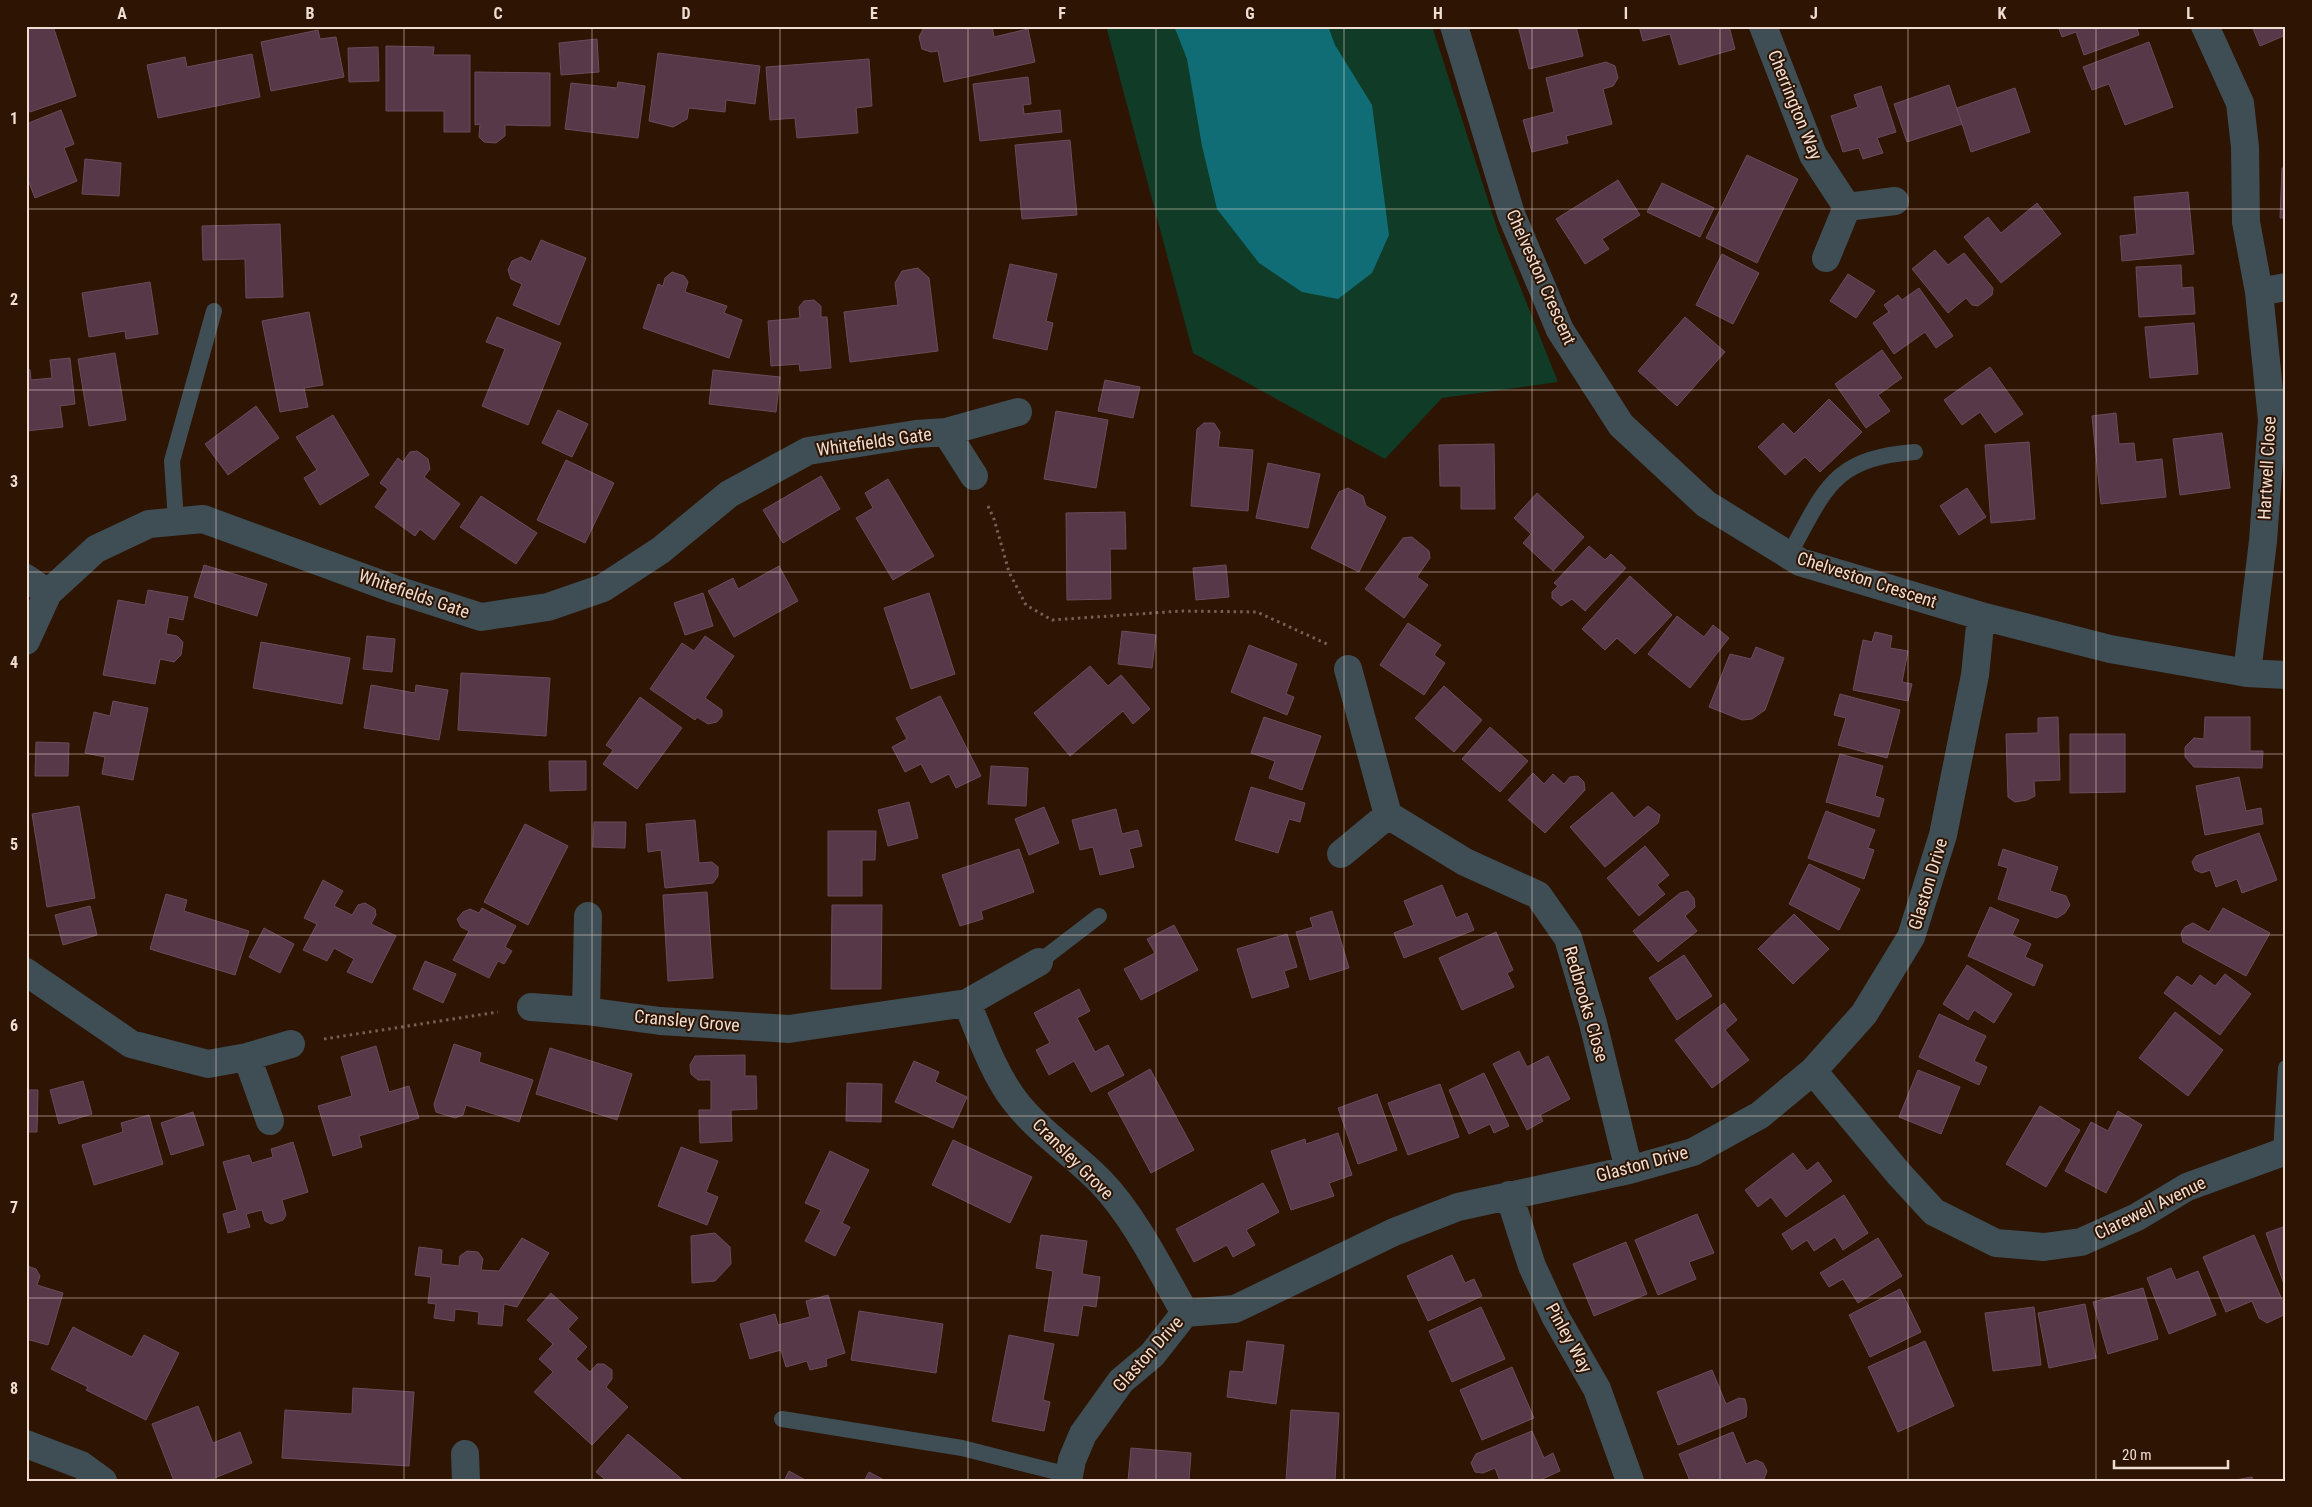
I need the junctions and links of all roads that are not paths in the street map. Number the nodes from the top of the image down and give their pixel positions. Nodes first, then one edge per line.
1 (1454, 26) edge
2 (1763, 26) edge
3 (2205, 26) edge
4 (1896, 200) dead end
5 (1846, 207) junction
6 (1826, 258) dead end
7 (2286, 287) edge
8 (2259, 292) junction
9 (214, 311) dead end
10 (1018, 412) dead end
11 (946, 432) junction
12 (1915, 452) dead end
13 (974, 476) road end
14 (176, 521) junction
15 (1789, 555) junction
16 (37, 586) edge
17 (1981, 616) junction
18 (26, 641) edge
19 (1348, 669) road end
20 (2246, 673) junction
21 (2286, 675) edge
22 (1388, 815) junction
23 (1341, 854) dead end
24 (588, 916) dead end
25 (1099, 916) dead end
26 (1039, 962) joint
27 (26, 972) edge
28 (967, 1003) junction
29 (530, 1007) road end
30 (586, 1011) junction
31 (291, 1044) road end
32 (247, 1057) junction
33 (2286, 1068) edge
34 (1813, 1071) junction
35 (270, 1121) dead end
36 (2283, 1151) edge
37 (1629, 1170) junction
38 (1509, 1195) junction
39 (1185, 1313) junction
40 (782, 1419) dead end
41 (26, 1444) edge
42 (1069, 1478) edge
43 (103, 1481) edge
44 (1630, 1481) edge

1 - 15 street, Chelveston Crescent
2 - 5 street, Cherrington Way
3 - 8 street, Hartwell Close
4 - 5 street
5 - 6 street
7 - 8 street
8 - 20 street, Hartwell Close
9 - 14 lane
10 - 11 street, Whitefields Gate
11 - 13 street, Whitefields Gate
11 - 14 street, Whitefields Gate
12 - 15 lane
14 - 16 street, Whitefields Gate
15 - 17 street, Chelveston Crescent
16 - 18 street, Whitefields Gate
17 - 20 street, Chelveston Crescent
17 - 34 street, Glaston Drive
19 - 22 street
20 - 21 street, Chelveston Crescent
22 - 23 street
22 - 37 street, Redbrooks Close
24 - 30 street
25 - 26 lane
26 - 28 street, Cransley Grove
27 - 32 street
28 - 30 street, Cransley Grove
28 - 39 street, Cransley Grove
29 - 30 street, Cransley Grove
31 - 32 street
32 - 35 street
33 - 36 lane
34 - 36 street, Clarewell Avenue
34 - 37 street, Glaston Drive
37 - 38 street, Glaston Drive
38 - 39 street, Glaston Drive
38 - 44 street, Pinley Way
39 - 42 street, Glaston Drive
40 - 42 lane
41 - 43 street

